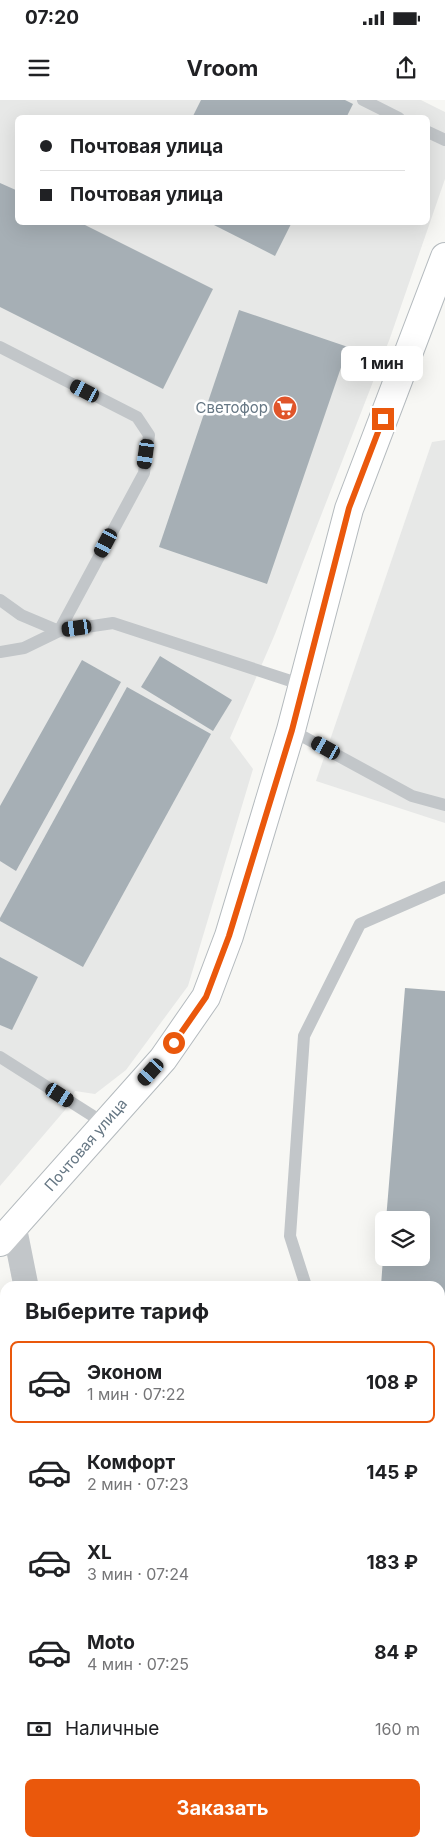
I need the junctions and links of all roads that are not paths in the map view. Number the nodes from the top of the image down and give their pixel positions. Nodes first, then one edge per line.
1 (363, 100) edge
2 (393, 115) edge
3 (430, 133) edge
4 (445, 140) edge
5 (445, 257) edge
6 (0, 347) edge
7 (0, 600) edge
8 (59, 631) junction
9 (0, 652) edge
10 (303, 685) junction
11 (292, 730) junction
12 (445, 805) edge
13 (445, 887) edge
14 (0, 1057) edge
15 (104, 1123) junction
16 (7, 1234) edge
17 (24, 1281) edge
18 (304, 1281) edge

1 - 2 lane
3 - 4 lane
5 - 10 street, Почтовая улица
6 - 8 lane
7 - 8 lane
8 - 9 lane
8 - 10 lane
10 - 11 street, Почтовая улица
11 - 12 lane
11 - 15 street, Почтовая улица
13 - 18 lane
14 - 15 lane
15 - 16 street, Почтовая улица
16 - 17 street

